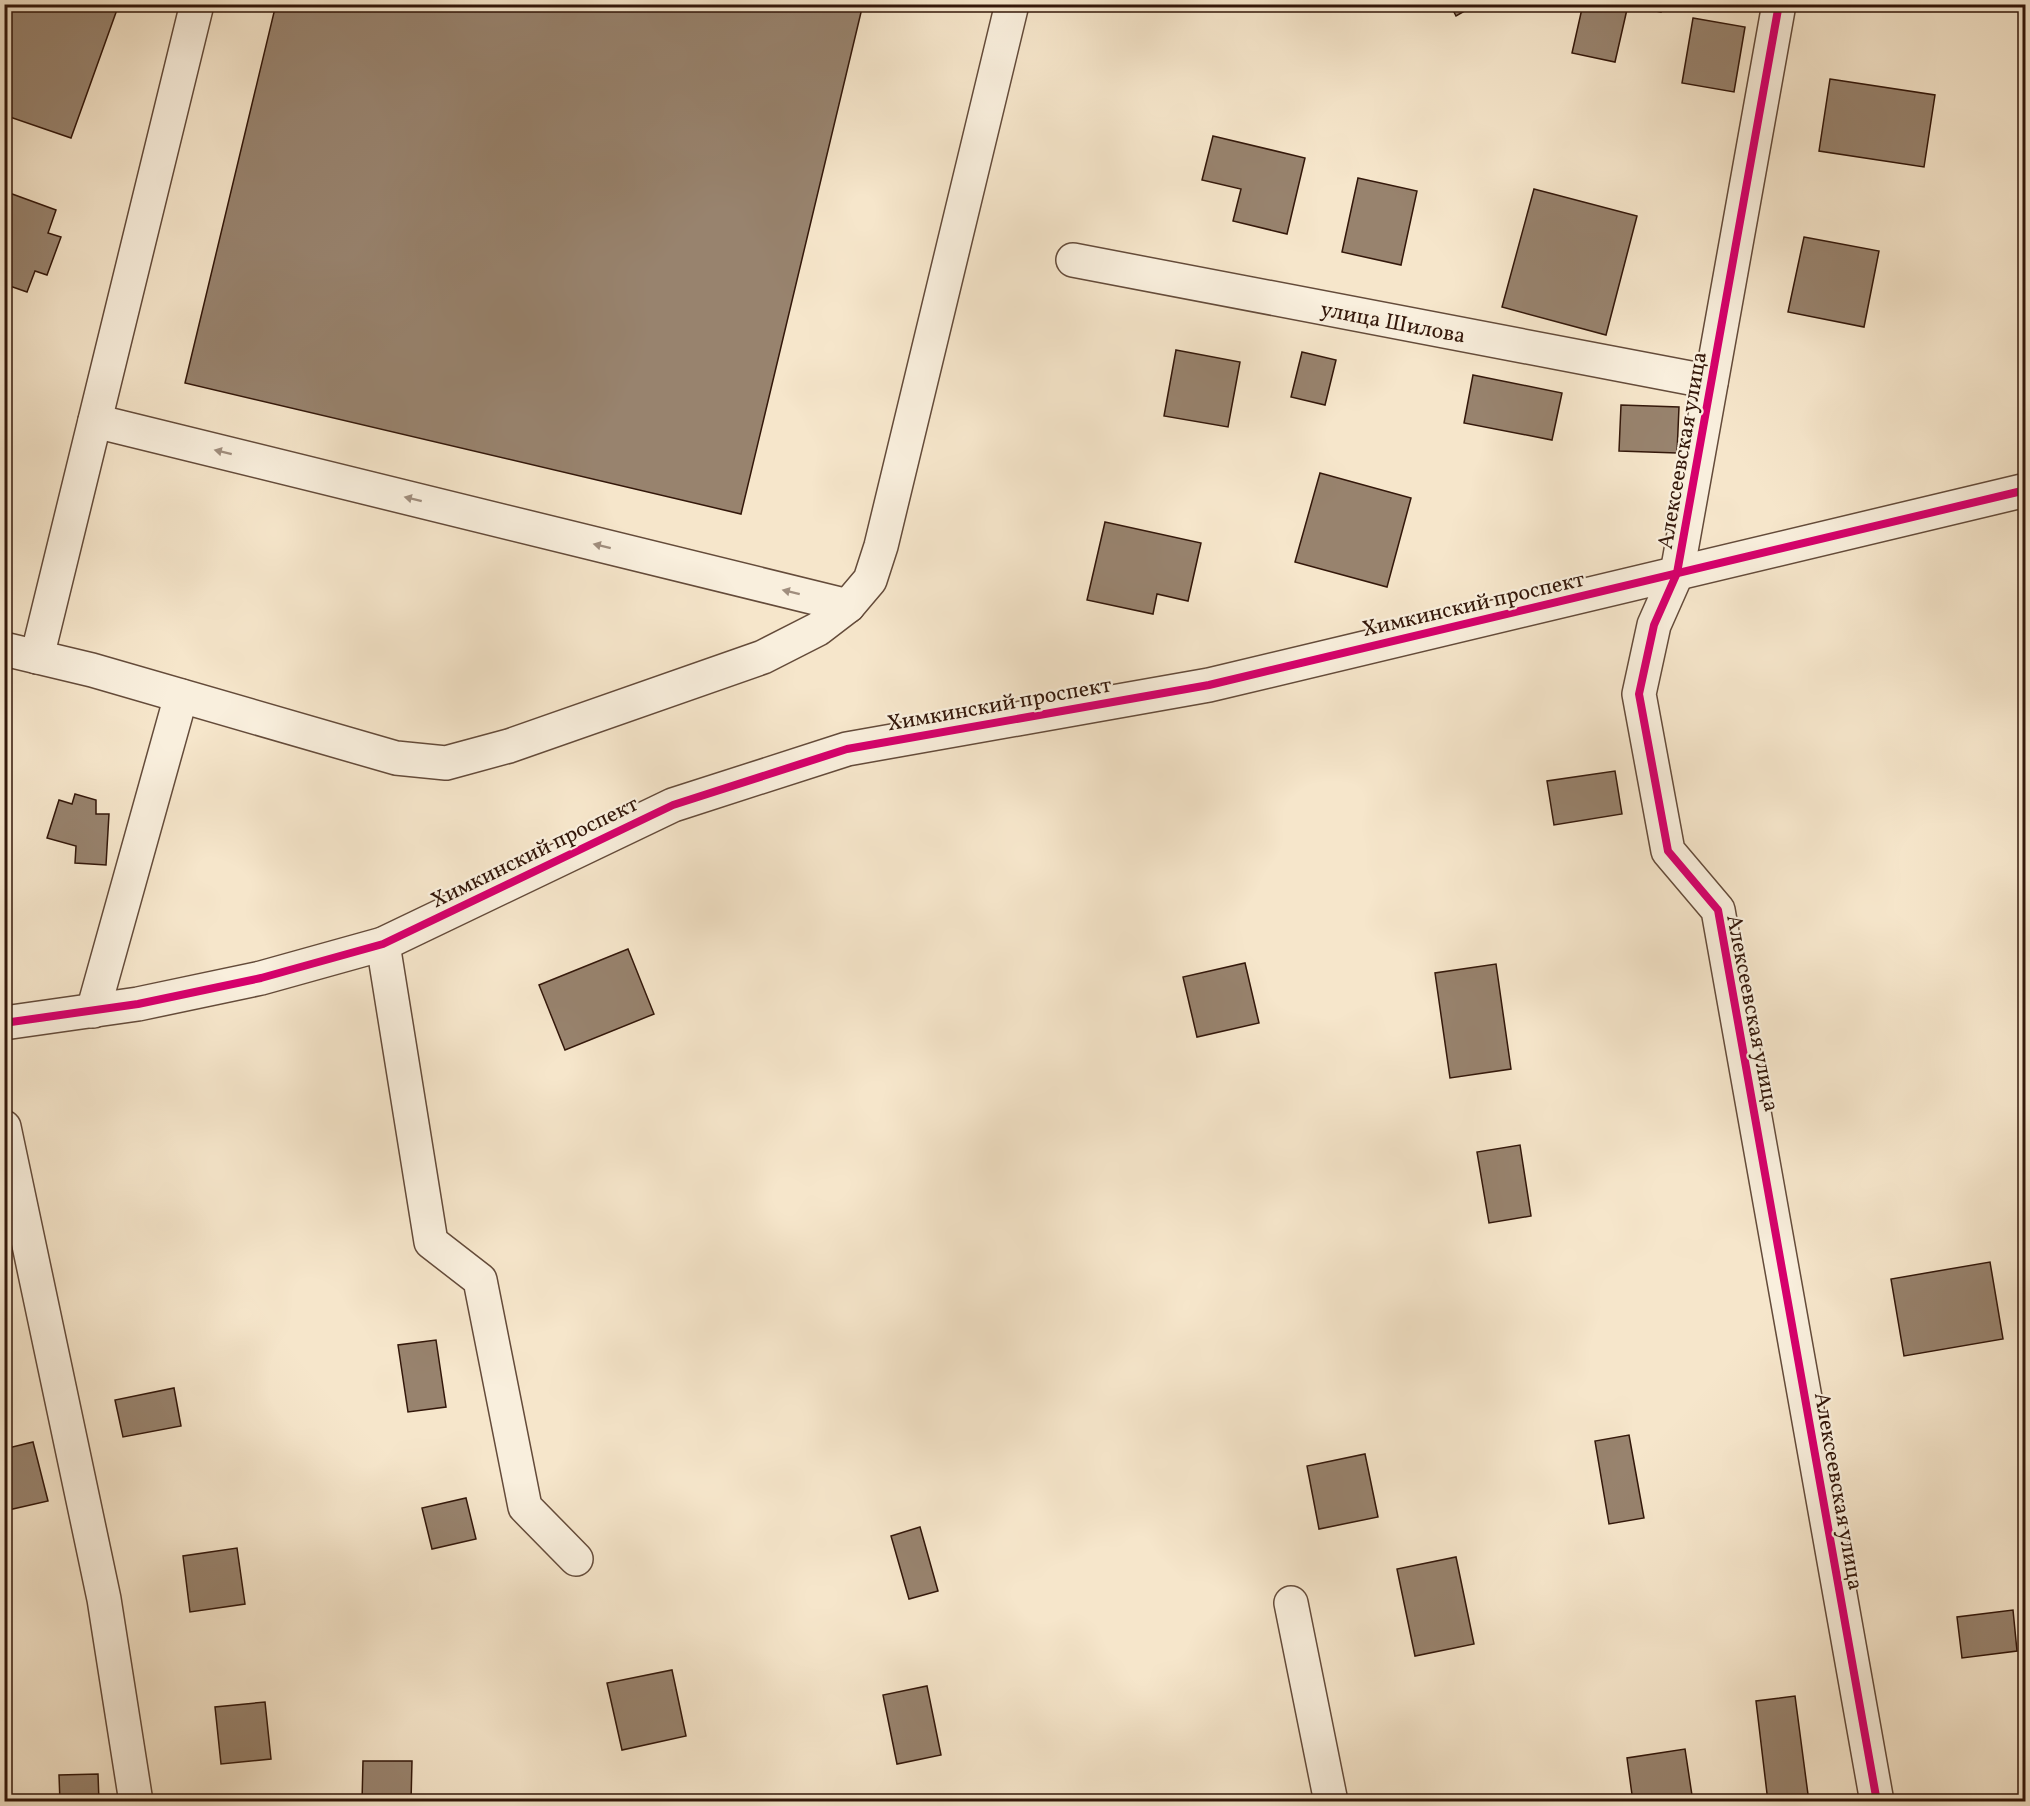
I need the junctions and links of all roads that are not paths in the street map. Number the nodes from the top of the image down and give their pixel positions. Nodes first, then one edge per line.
1 (197, 4) edge
2 (1012, 4) edge
3 (1779, 4) edge
4 (1073, 260) dead end
5 (1711, 382) junction
6 (95, 421) junction
7 (2025, 489) edge
8 (1677, 573) junction
9 (848, 606) junction
10 (4, 649) edge
11 (37, 657) junction
12 (181, 696) junction
13 (383, 944) junction
14 (93, 1011) junction
15 (4, 1023) edge
16 (4, 1127) edge
17 (576, 1559) dead end
18 (1291, 1603) dead end
19 (136, 1802) edge
20 (1331, 1802) edge
21 (1877, 1802) edge

1 - 6 street
2 - 9 street
3 - 5 street, Алексеевская улица
4 - 5 street, улица Шилова
5 - 8 street, Алексеевская улица
9 -> 6 street
6 - 11 street
7 - 8 street, Химкинский проспект
8 - 13 street, Химкинский проспект
8 - 21 street, Алексеевская улица
9 - 12 street
10 - 11 street
11 - 12 street
12 - 14 street
13 - 14 street, Химкинский проспект
13 - 17 street
14 - 15 street, Химкинский проспект
16 - 19 street
18 - 20 street

